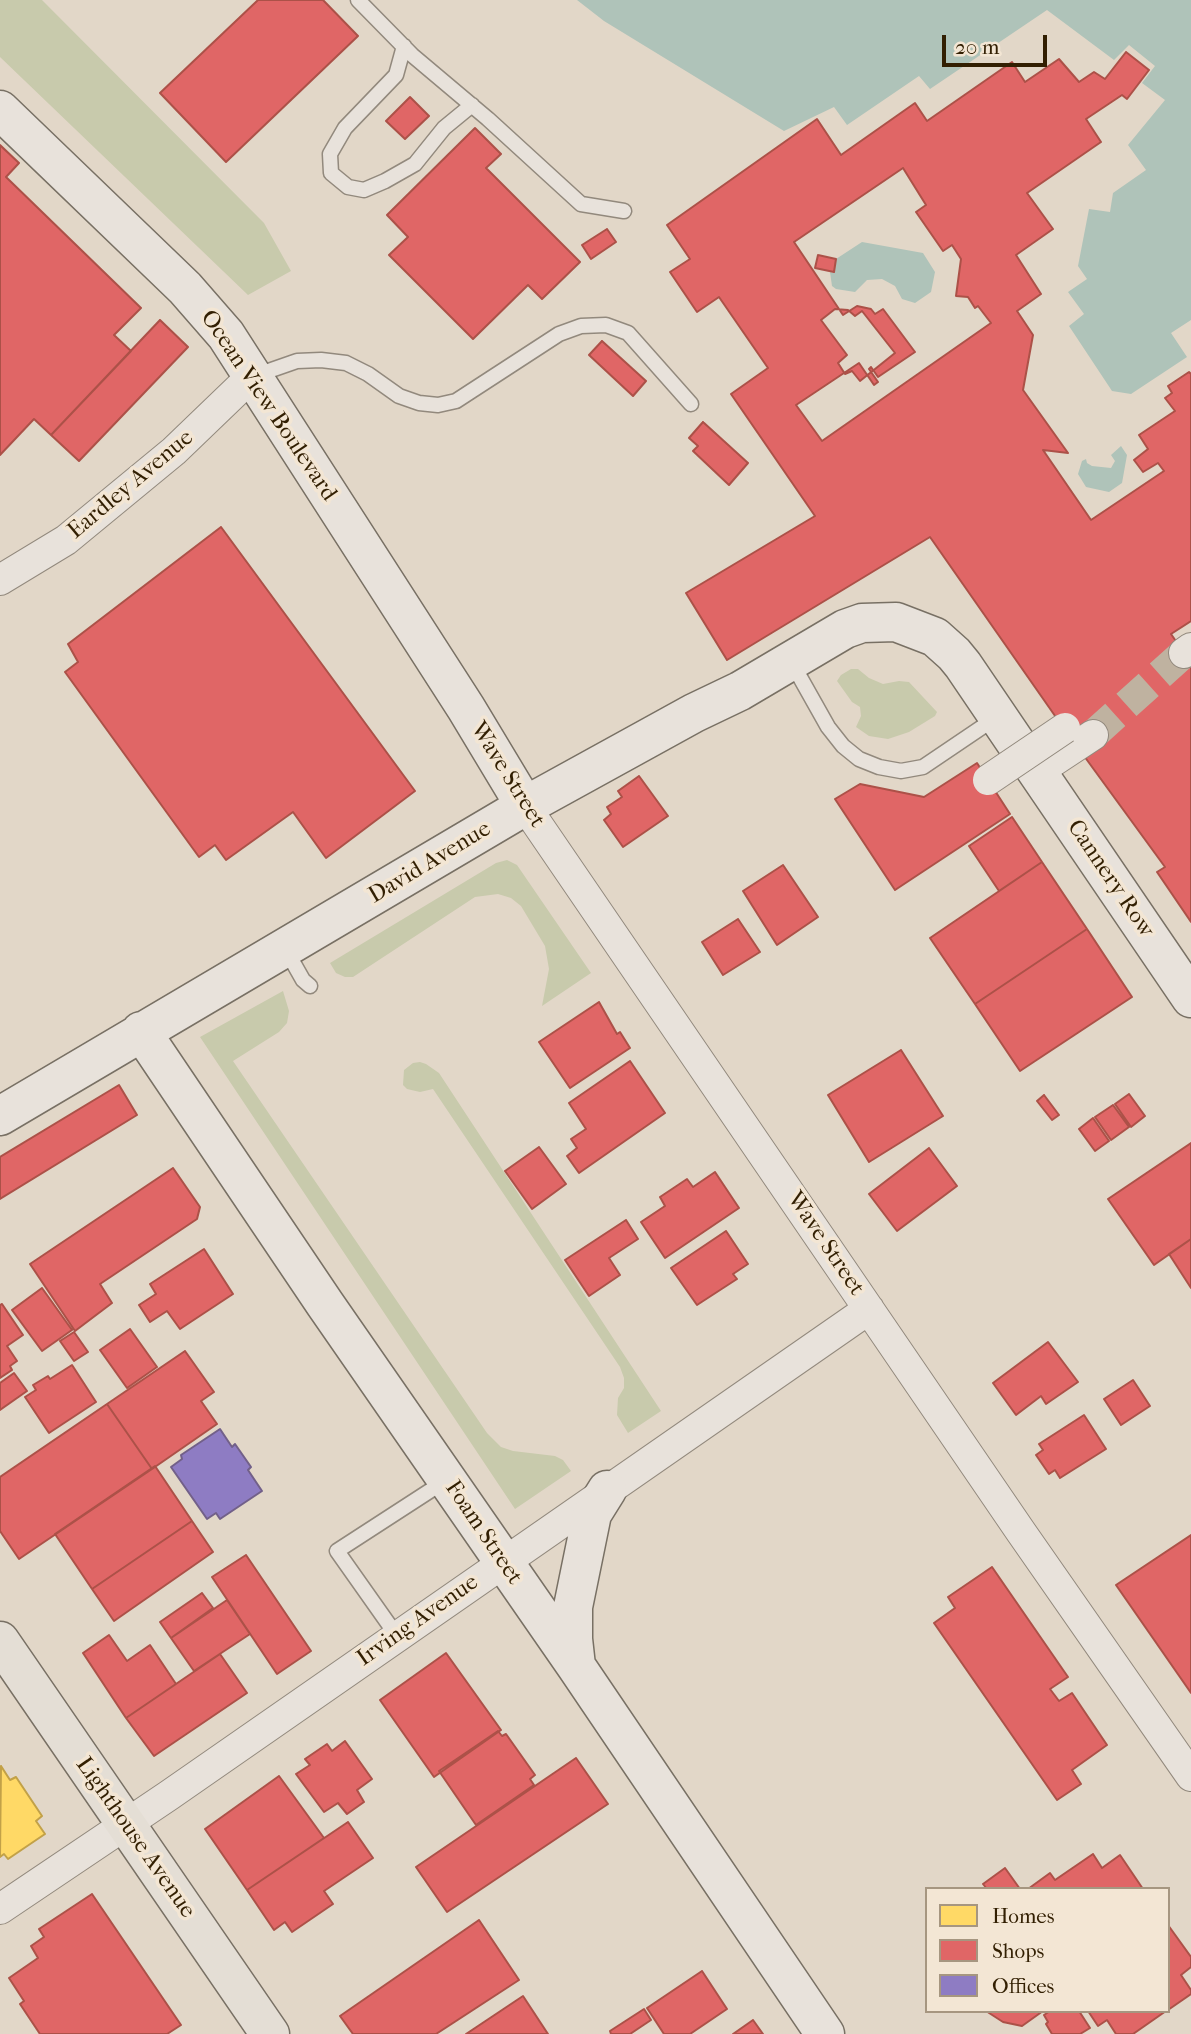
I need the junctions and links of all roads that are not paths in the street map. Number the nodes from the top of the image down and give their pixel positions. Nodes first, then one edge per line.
1 (358, 0) edge
2 (404, 46) junction
3 (472, 105) junction
4 (0, 110) edge
5 (624, 211) dead end
6 (252, 376) junction
7 (691, 404) dead end
8 (0, 580) edge
9 (791, 661) junction
10 (971, 676) joint
11 (466, 708) joint
12 (998, 716) junction
13 (1065, 728) tunnel mouth
14 (1094, 735) tunnel mouth
15 (1029, 760) junction
16 (988, 780) dead end
17 (525, 806) junction
18 (285, 949) junction
19 (310, 986) dead end
20 (1191, 998) edge
21 (141, 1031) junction
22 (0, 1116) edge
23 (869, 1309) junction
24 (446, 1480) junction
25 (607, 1490) junction
26 (502, 1562) junction
27 (397, 1636) junction
28 (1, 1644) edge
29 (576, 1666) junction
30 (1191, 1776) edge
31 (125, 1825) junction
32 (0, 1909) edge
33 (270, 2034) edge
34 (825, 2034) edge

1 - 2 lane
2 - 3 lane
2 - 3 lane
3 - 5 lane
4 - 6 street, Ocean View Boulevard
6 - 7 lane
6 - 8 street, Eardley Avenue
6 - 11 street, Ocean View Boulevard
9 - 10 street, David Avenue
9 - 12 lane
9 - 17 street, David Avenue
10 - 12 street, Cannery Row
11 - 17 street, Wave Street
12 - 15 street, Cannery Row
13 - 16 street, bridge
14 - 15 street
15 - 20 street, Cannery Row
17 - 18 street, David Avenue
17 - 23 street, Wave Street
18 - 19 lane
18 - 21 street, David Avenue
21 - 22 street, David Avenue
21 - 24 street, Foam Street
23 - 25 street, Irving Avenue
23 - 30 street, Wave Street
24 - 26 street, Foam Street
24 - 27 lane
25 - 26 street, Irving Avenue
25 - 29 street
26 - 27 street, Irving Avenue
26 - 29 street, Foam Street
27 - 31 street, Irving Avenue
28 - 31 main road, Lighthouse Avenue
29 - 34 street, Foam Street
31 - 32 street, Irving Avenue
31 - 33 main road, Lighthouse Avenue

